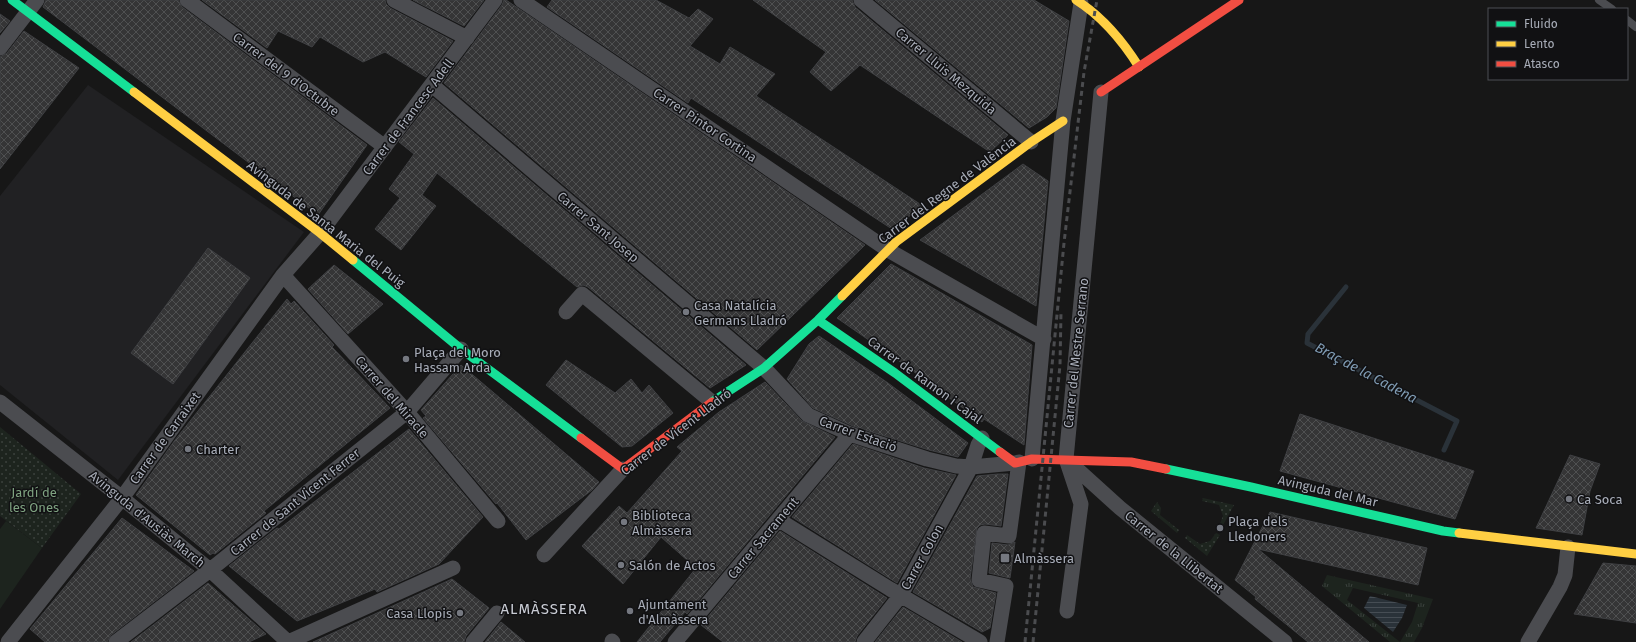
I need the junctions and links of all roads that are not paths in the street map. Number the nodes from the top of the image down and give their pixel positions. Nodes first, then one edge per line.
1 (12, 0) edge
2 (187, 0) edge
3 (394, 0) edge
4 (495, 0) edge
5 (522, 0) edge
6 (861, 0) edge
7 (1239, 0) edge
8 (1599, 0) edge
9 (1079, 1) edge
10 (32, 6) edge
11 (1611, 8) edge
12 (467, 38) junction
13 (0, 48) edge
14 (1139, 67) junction
15 (432, 85) junction
16 (1101, 92) joint
17 (1063, 121) junction
18 (1031, 142) junction
19 (385, 148) junction
20 (320, 233) junction
21 (888, 250) junction
22 (283, 276) junction
23 (566, 312) dead end
24 (818, 320) junction
25 (1044, 339) junction
26 (461, 349) junction
27 (764, 368) junction
28 (0, 402) edge
29 (712, 402) junction
30 (407, 412) junction
31 (850, 434) junction
32 (982, 438) junction
33 (1066, 459) junction
34 (1022, 461) junction
35 (971, 467) junction
36 (624, 469) junction
37 (122, 498) junction
38 (779, 520) junction
39 (498, 521) dead end
40 (1568, 547) junction
41 (1636, 554) edge
42 (544, 555) dead end
43 (454, 568) dead end
44 (210, 570) junction
45 (901, 595) junction
46 (1067, 611) dead end
47 (497, 613) dead end
48 (15, 640) edge
49 (116, 642) edge
50 (288, 642) edge
51 (473, 642) edge
52 (675, 642) edge
53 (864, 642) edge
54 (980, 642) edge
55 (997, 642) edge
56 (1285, 642) edge
57 (1528, 642) edge

1 - 10 street, Avinguda de Santa Maria del Puig
2 - 19 street, Carrer del 9 d'Octubre
3 - 12 street
4 - 12 street, Carrer de Francesc Adell
5 - 21 street, Carrer Pintor Cortina
6 - 18 street, Carrer Lluïs Mezquida
7 - 14 street
8 - 11 lane
9 - 14 street
9 - 17 street
10 - 13 street
10 - 20 street, Avinguda de Santa Maria del Puig
12 - 15 street, Carrer de Francesc Adell
14 - 16 street
15 - 19 street, Carrer de Francesc Adell
15 - 27 street, Carrer Sant Josep
16 - 33 street, Carrer del Mestre Serrano
17 - 18 street, Carrer del Regne de València
17 - 25 street
18 - 21 street, Carrer del Regne de València
19 - 20 street, Carrer de Francesc Adell
20 - 22 street, Carrer de Carraixet
20 - 26 street, Avinguda de Santa Maria del Puig
21 - 24 street, Carrer del Regne de València
21 - 25 street, Carrer Pintor Cortina
22 - 30 street, Carrer del Miracle
22 - 37 street, Carrer de Carraixet
23 - 29 street
24 - 27 street, Carrer de Vicent Lladró
24 - 32 street, Carrer de Ramon i Cajal
25 - 34 street
26 - 30 street, Carrer de Sant Vicent Ferrer
26 - 36 street, Avinguda de Santa Maria del Puig
27 - 29 street, Carrer de Vicent Lladró
27 - 31 street, Carrer Estació
28 - 37 street, Avinguda d'Ausiàs March
29 - 36 street, Carrer de Vicent Lladró
30 - 39 street, Carrer del Miracle
30 - 44 street, Carrer de Sant Vicent Ferrer
31 - 35 street, Carrer Estació
31 - 38 street, Carrer Sacrament
32 - 34 street, Carrer de Ramon i Cajal
32 - 35 street, Carrer Colon
33 - 34 street, Avinguda del Mar
33 - 40 street, Avinguda del Mar
33 - 46 street, Carrer del Mestre Serrano
33 - 56 street, Carrer de la Llibertat
34 - 35 street
34 - 55 street
35 - 45 street, Carrer Colon
36 - 42 street, Carrer de Vicent Lladró
37 - 44 street, Avinguda d'Ausiàs March
37 - 48 street, Carrer de Carraixet
38 - 45 street
38 - 52 street, Carrer Sacrament
40 - 41 street, Avinguda del Mar
40 - 57 street
43 - 50 street
44 - 49 street, Carrer de Sant Vicent Ferrer
44 - 50 street, Avinguda d'Ausiàs March
45 - 53 street, Carrer Colon
45 - 54 street
47 - 51 street

